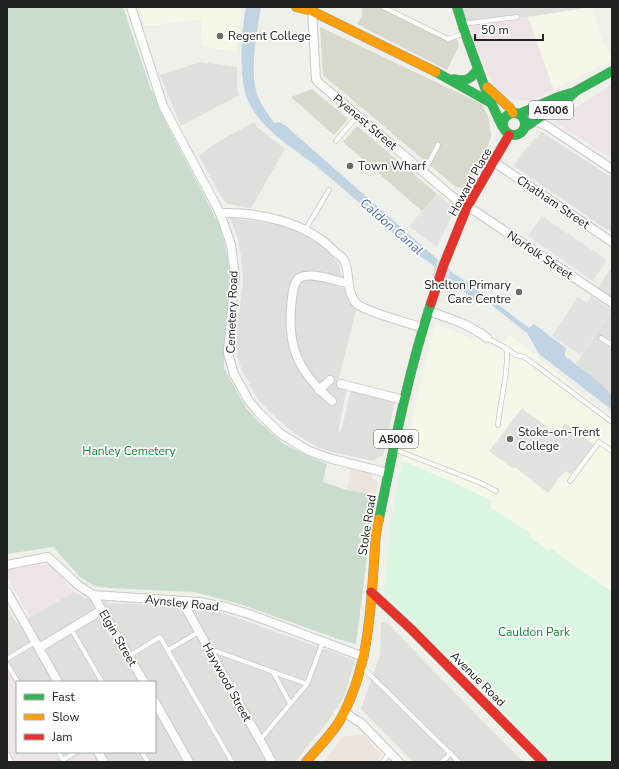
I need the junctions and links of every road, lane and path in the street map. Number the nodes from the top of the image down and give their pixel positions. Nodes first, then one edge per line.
1 (131, 7) edge
2 (296, 7) edge
3 (384, 7) edge
4 (457, 7) edge
5 (310, 9) edge
6 (517, 17) dead end
7 (464, 28) junction
8 (478, 68) junction
9 (612, 71) edge
10 (450, 78) junction
11 (485, 85) junction
12 (576, 91) junction
13 (491, 103) junction
14 (516, 113) junction
15 (358, 116) junction
16 (536, 121) junction
17 (502, 126) junction
18 (525, 127) junction
19 (509, 135) junction
20 (336, 142) dead end
21 (438, 145) dead end
22 (494, 162) junction
23 (612, 169) edge
24 (424, 172) junction
25 (328, 190) dead end
26 (467, 207) junction
27 (220, 214) junction
28 (305, 230) junction
29 (612, 242) edge
30 (439, 281) joint
31 (349, 284) junction
32 (612, 303) edge
33 (428, 311) junction
34 (423, 328) junction
35 (487, 338) joint
36 (601, 338) dead end
37 (612, 345) edge
38 (504, 347) junction
39 (330, 380) dead end
40 (341, 384) dead end
41 (319, 390) junction
42 (404, 400) junction
43 (332, 401) dead end
44 (612, 422) edge
45 (498, 425) dead end
46 (393, 449) junction
47 (612, 451) edge
48 (388, 473) junction
49 (570, 481) dead end
50 (496, 491) dead end
51 (7, 565) edge
52 (7, 592) edge
53 (371, 592) junction
54 (93, 595) junction
55 (186, 601) junction
56 (102, 610) junction
57 (370, 610) junction
58 (395, 615) junction
59 (71, 629) junction
60 (199, 632) junction
61 (322, 642) junction
62 (37, 645) junction
63 (208, 648) junction
64 (168, 650) junction
65 (129, 656) junction
66 (364, 657) junction
67 (7, 659) edge
68 (7, 664) edge
69 (361, 667) junction
70 (273, 672) junction
71 (17, 681) edge
72 (57, 681) edge
73 (101, 681) edge
74 (143, 681) edge
75 (307, 684) junction
76 (290, 703) junction
77 (156, 704) edge
78 (344, 711) junction
79 (260, 740) junction
80 (59, 753) edge
81 (74, 753) edge
82 (99, 753) edge
83 (143, 753) edge
84 (390, 753) junction
85 (451, 753) junction
86 (7, 754) edge
87 (11, 762) edge
88 (104, 762) edge
89 (148, 762) edge
90 (189, 762) edge
91 (232, 762) edge
92 (272, 762) edge
93 (306, 762) edge
94 (382, 762) edge
95 (399, 762) edge
96 (442, 762) edge
97 (460, 762) edge
98 (543, 762) edge

1 - 27 street, Cemetery Road
2 - 5 main road
3 - 7 lane
4 - 7 main road
5 - 10 main road
5 - 15 street, Pyenest Street
6 - 7 lane
7 - 8 main road
8 - 10 main road
8 - 11 main road
9 - 12 main road, A5006
10 - 13 main road
11 - 13 main road
11 - 14 main road
12 - 14 main road, A5006
12 - 16 main road, A5006
13 - 17 main road
14 - 17 main road
14 - 18 main road
15 - 20 lane
15 - 24 street, Pyenest Street
16 - 18 main road, A5006
16 - 23 street
17 - 19 main road
18 - 19 main road
19 - 22 main road, Howard Place / A5006
21 - 24 lane
22 - 26 main road, Howard Place / A5006
22 - 29 street, Chatham Street
24 - 26 street, Pyenest Street
25 - 28 lane
26 - 30 main road, Howard Place / A5006
26 - 32 street, Norfolk Street
27 - 28 street
27 - 48 street, Cemetery Road
28 - 31 street
30 - 33 main road, Stoke Road / A5006
31 - 34 street
31 - 41 street
33 - 34 main road, Stoke Road / A5006
33 - 35 street
34 - 42 main road, Stoke Road / A5006
35 - 38 lane
36 - 37 lane
38 - 44 lane
38 - 45 lane
39 - 41 street
40 - 42 street
41 - 43 street
42 - 46 main road, Stoke Road / A5006
46 - 48 main road, Stoke Road / A5006
46 - 50 lane
47 - 49 lane
48 - 53 main road, Stoke Road / A5006
51 - 54 street
52 - 62 street
53 - 57 main road, Stoke Road / A5006
53 - 58 main road, Avenue Road
54 - 55 street, Aynsley Road
54 - 56 street, Elgin Street
55 - 60 street, Haywood Street
55 - 61 street, Aynsley Road
56 - 59 street
56 - 65 street, Elgin Street
57 - 58 main road
57 - 66 main road, Stoke Road / A5006
58 - 98 main road, Avenue Road
59 - 62 street
59 - 73 lane
60 - 63 street, Haywood Street
60 - 64 lane
61 - 66 street, Aynsley Road
61 - 75 lane
62 - 67 lane
62 - 72 street
63 - 70 lane
63 - 79 street, Haywood Street
64 - 65 lane
64 - 91 lane
65 - 74 street, Elgin Street
66 - 69 main road, Stoke Road / A5006
68 - 71 lane
69 - 78 main road, Stoke Road / A5006
69 - 85 lane
70 - 75 lane
70 - 76 lane
75 - 76 lane
76 - 79 lane
77 - 90 street
78 - 84 street
78 - 93 main road, Stoke Road / A5006
79 - 92 street, Haywood Street
80 - 81 lane
82 - 88 street
83 - 89 lane
84 - 94 lane
84 - 95 street
85 - 96 lane
85 - 97 lane
86 - 87 lane

